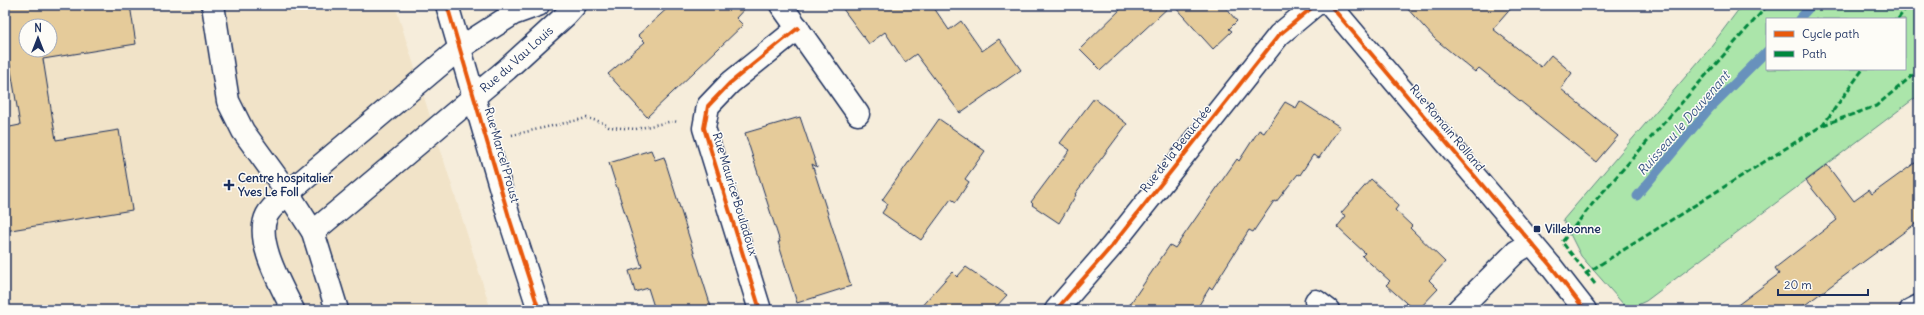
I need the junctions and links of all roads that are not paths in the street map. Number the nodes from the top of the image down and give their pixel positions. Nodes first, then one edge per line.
1 (213, 5) edge
2 (447, 5) edge
3 (538, 5) edge
4 (575, 5) edge
5 (781, 5) edge
6 (1315, 5) edge
7 (1330, 5) edge
8 (798, 28) junction
9 (460, 48) junction
10 (475, 96) junction
11 (858, 114) dead end
12 (288, 193) junction
13 (313, 232) junction
14 (1531, 243) junction
15 (1919, 306) edge
16 (293, 310) edge
17 (337, 310) edge
18 (539, 310) edge
19 (760, 310) edge
20 (1056, 310) edge
21 (1458, 310) edge
22 (1585, 310) edge
23 (1911, 310) edge

1 - 12 street
2 - 9 street, Rue Marcel Proust
3 - 9 street
4 - 10 street, Rue du Vau Louis
5 - 8 street
6 - 20 street, Rue de la Beauchée
7 - 14 street, Rue Romain Rolland
8 - 11 street
8 - 19 street, Rue Maurice Bouladoux
9 - 10 street, Rue Marcel Proust
9 - 12 street
10 - 13 street, Rue du Vau Louis
10 - 18 street, Rue Marcel Proust
12 - 13 street
12 - 16 street
13 - 17 street
14 - 21 street
14 - 22 street, Rue Romain Rolland
15 - 23 street

